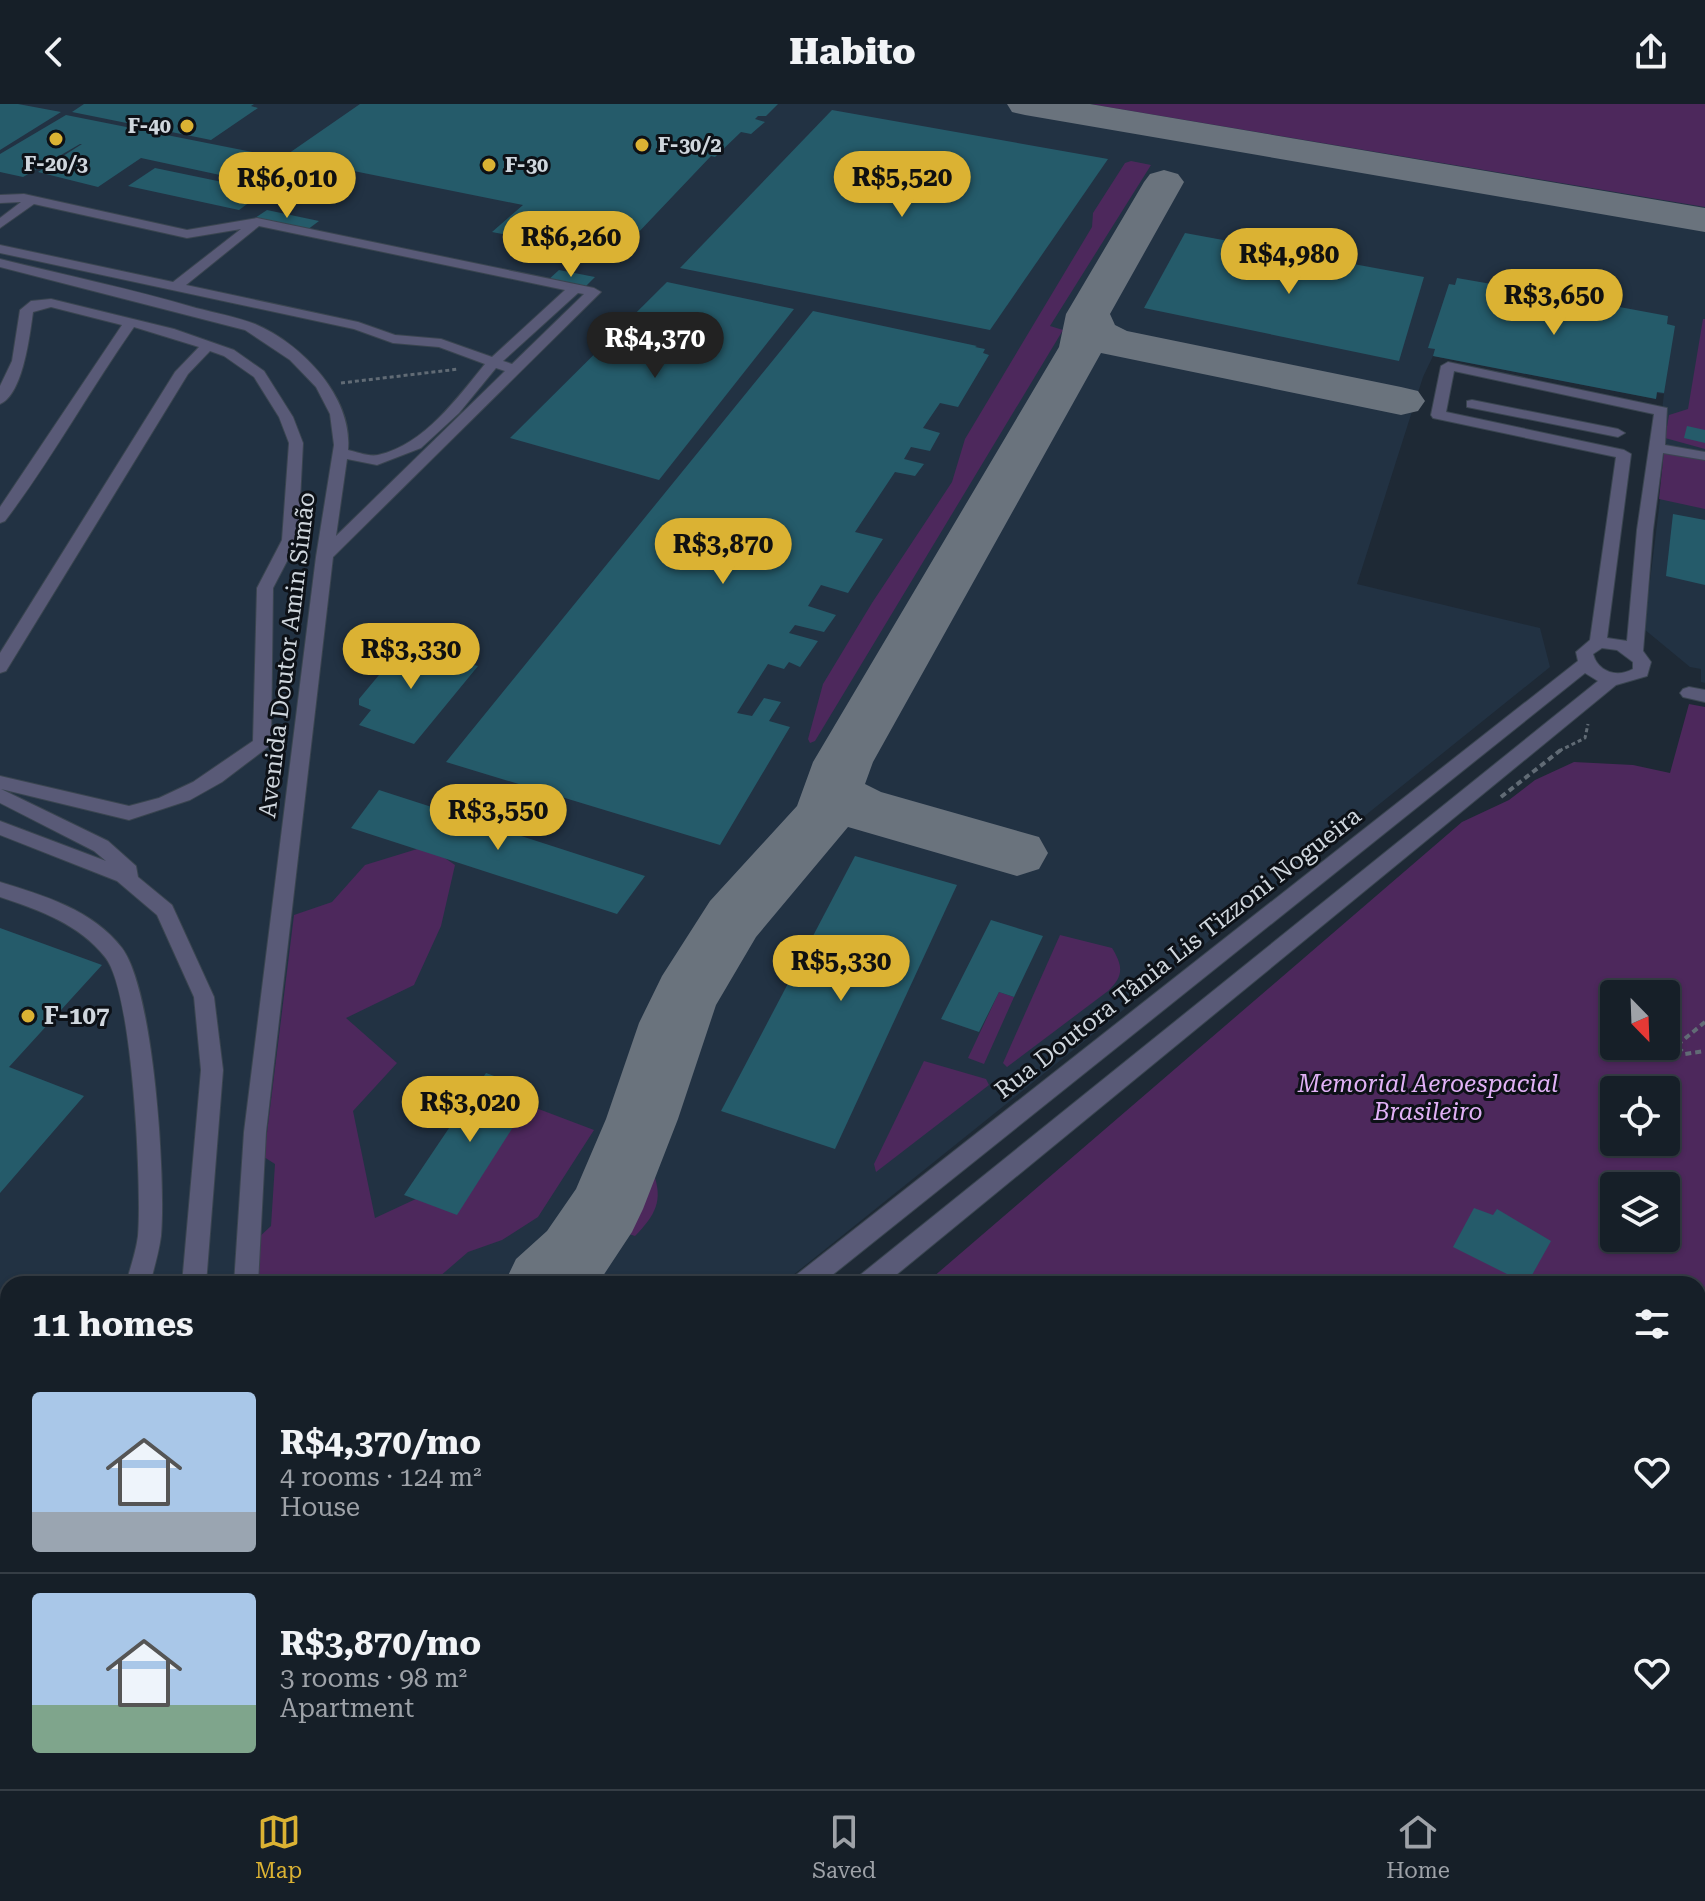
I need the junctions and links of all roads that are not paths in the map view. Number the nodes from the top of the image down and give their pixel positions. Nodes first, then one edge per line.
1 (0, 199) edge
2 (32, 199) junction
3 (257, 222) junction
4 (0, 224) edge
5 (0, 249) edge
6 (0, 263) edge
7 (177, 286) junction
8 (573, 290) junction
9 (130, 323) junction
10 (209, 344) junction
11 (493, 363) junction
12 (515, 370) junction
13 (1503, 378) junction
14 (1605, 399) junction
15 (0, 400) edge
16 (1472, 404) dead end
17 (1526, 415) junction
18 (1545, 419) junction
19 (1618, 433) dead end
20 (1657, 448) junction
21 (340, 453) junction
22 (1705, 456) edge
23 (377, 461) junction
24 (395, 487) junction
25 (0, 518) edge
26 (324, 557) junction
27 (1598, 643) junction
28 (1634, 652) junction
29 (1586, 663) junction
30 (0, 667) edge
31 (1613, 678) junction
32 (0, 782) edge
33 (0, 795) edge
34 (0, 828) edge
35 (129, 880) junction
36 (0, 889) edge
37 (140, 1276) edge
38 (195, 1276) edge
39 (246, 1276) edge
40 (813, 1276) edge
41 (877, 1276) edge

1 - 2 street
2 - 3 street
2 - 4 street
3 - 7 street
3 - 8 street
5 - 7 street
6 - 21 street, Avenida Doutor Amin Simão
7 - 11 street
8 - 11 street
8 - 12 street
9 - 10 street
9 - 15 street
9 - 25 street
10 - 30 street
10 - 32 street
11 - 12 street
11 - 23 street
12 - 24 street
13 - 14 street, Rua Doutora Tânia Lis Tizzoni Nogueira
13 - 17 street
13 - 27 street, Rua Doutora Tânia Lis Tizzoni Nogueira
14 - 18 street
14 - 20 street, Rua Doutora Tânia Lis Tizzoni Nogueira
16 - 17 street
17 - 18 street
18 - 19 street
20 - 22 street
20 - 28 street, Rua Doutora Tânia Lis Tizzoni Nogueira
21 - 23 street
21 - 26 street, Avenida Doutor Amin Simão
23 - 24 street
24 - 26 street
26 - 39 street, Avenida Doutor Amin Simão
27 - 28 street
27 - 29 street, Rua Doutora Tânia Lis Tizzoni Nogueira
28 - 31 street, Rua Doutora Tânia Lis Tizzoni Nogueira
29 - 31 street
29 - 40 street, Rua Doutora Tânia Lis Tizzoni Nogueira
31 - 41 street, Rua Doutora Tânia Lis Tizzoni Nogueira
33 - 35 street
34 - 35 street
35 - 38 street
36 - 37 street

